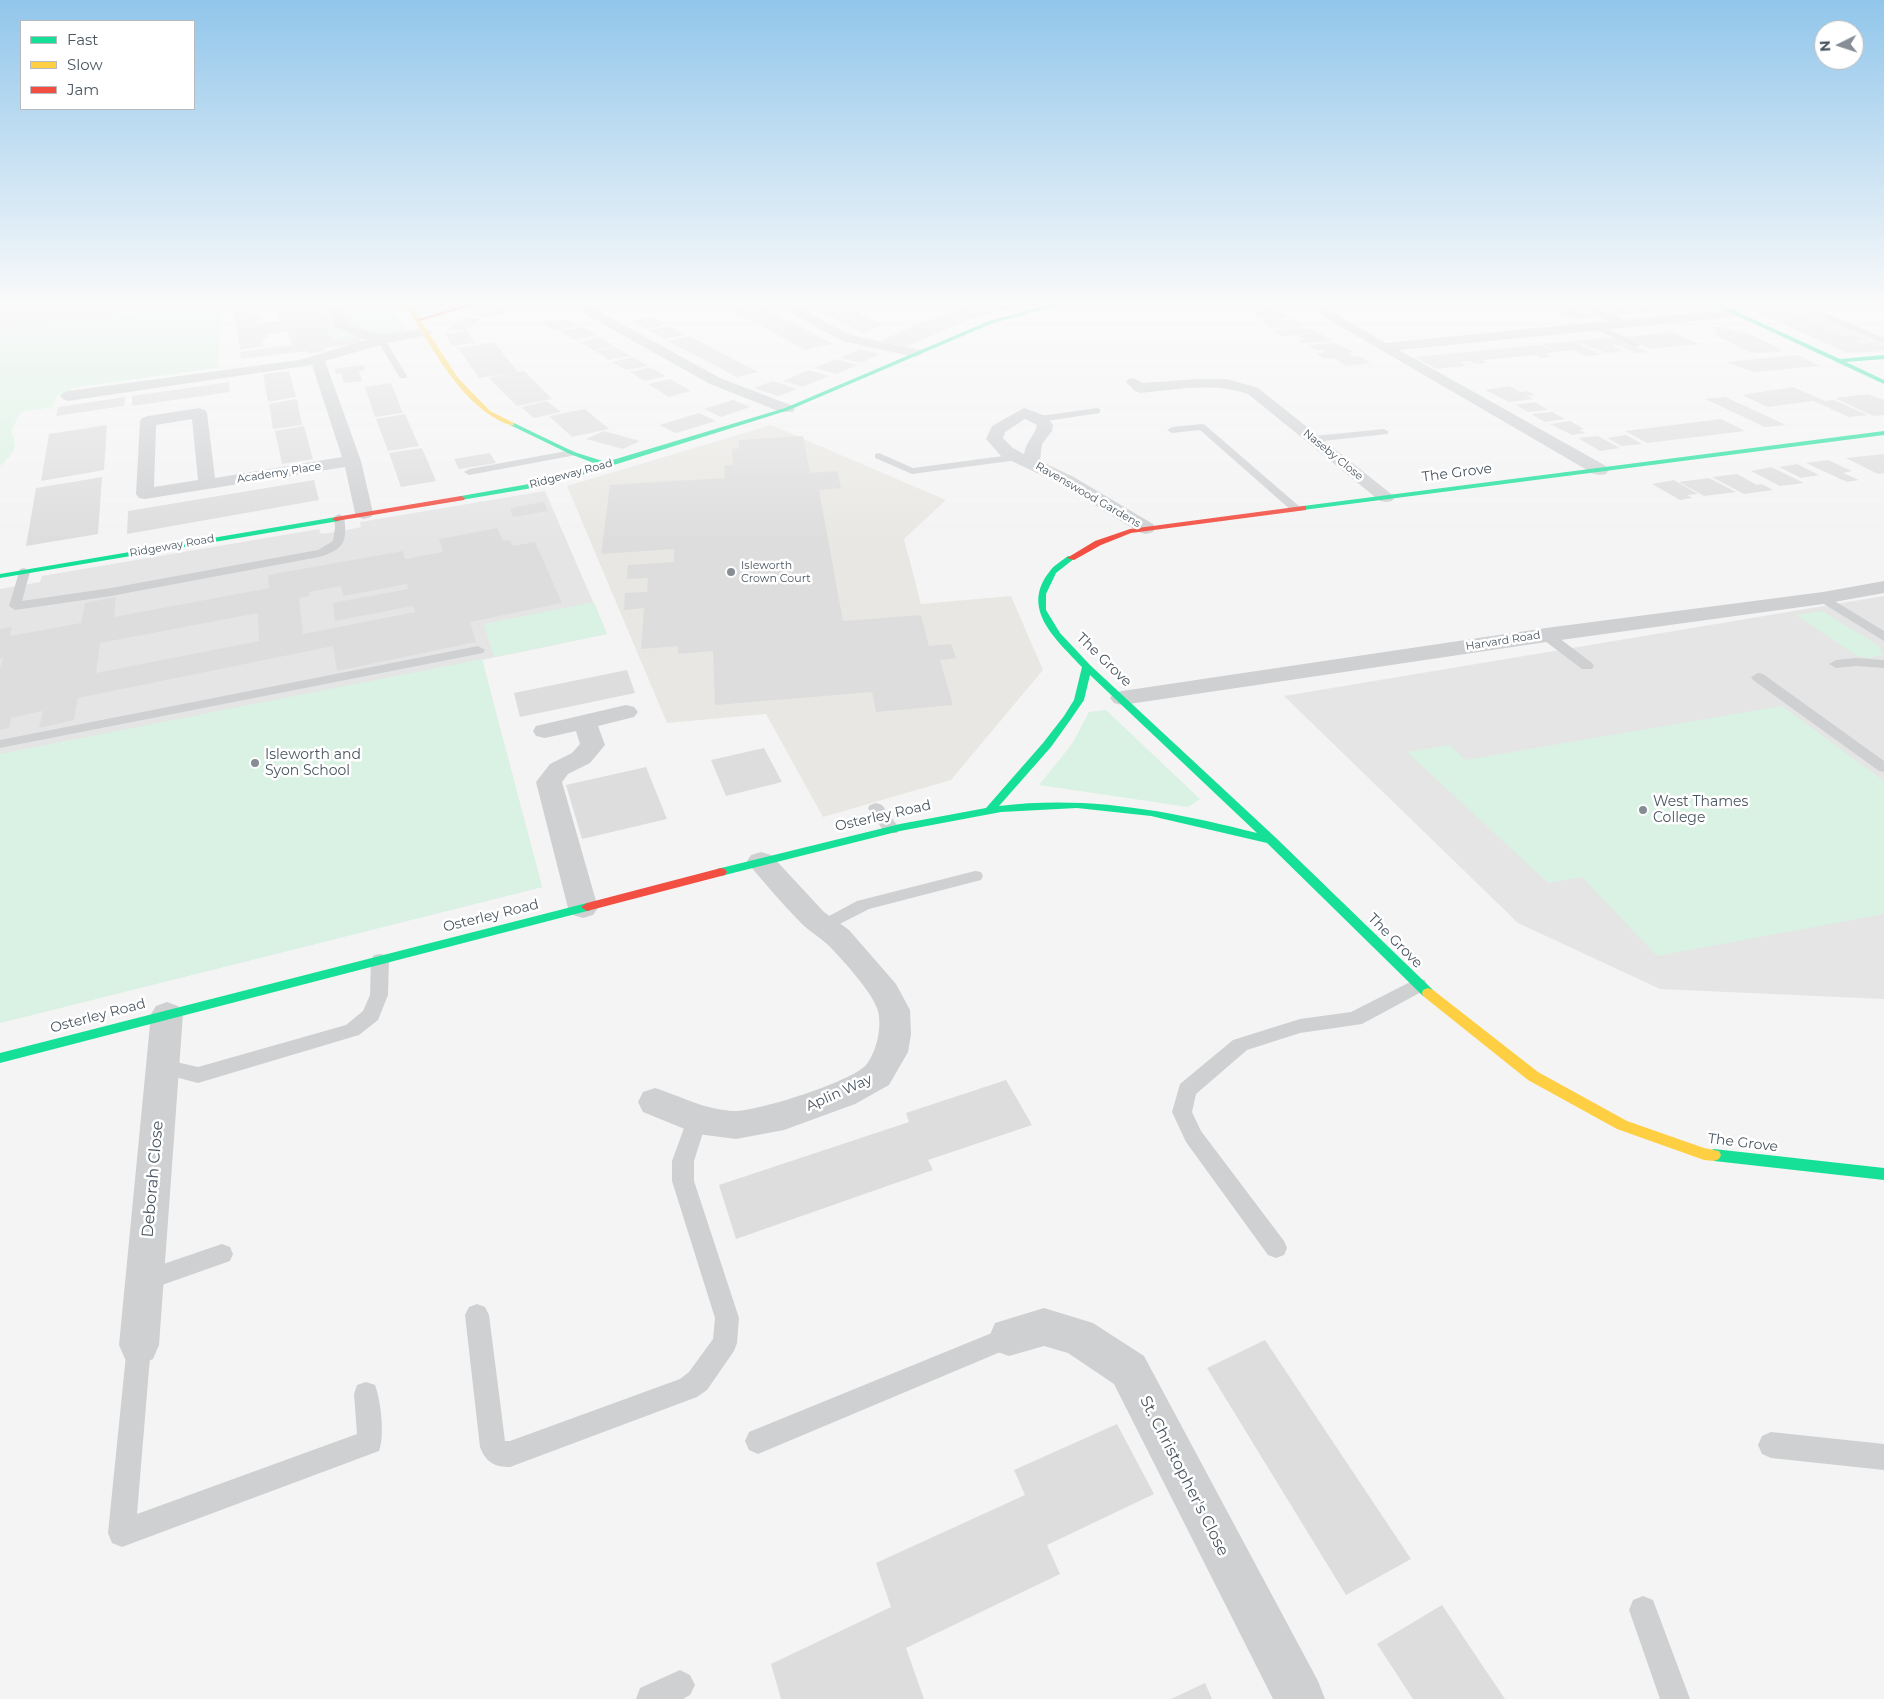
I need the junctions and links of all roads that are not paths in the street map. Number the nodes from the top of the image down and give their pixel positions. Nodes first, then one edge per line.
1 (156, 383) edge
2 (326, 383) edge
3 (460, 383) edge
4 (721, 383) edge
5 (846, 383) edge
6 (1211, 383) edge
7 (1222, 383) edge
8 (1447, 383) edge
9 (1134, 386) dead end
10 (68, 396) dead end
11 (787, 409) junction
12 (1097, 411) dead end
13 (1032, 413) junction
14 (1172, 430) dead end
15 (1384, 432) dead end
16 (1884, 433) edge
17 (1314, 439) junction
18 (572, 453) junction
19 (879, 456) dead end
20 (1024, 460) junction
21 (352, 461) junction
22 (607, 465) junction
23 (1600, 470) junction
24 (469, 472) dead end
25 (207, 484) junction
26 (1386, 497) junction
27 (1296, 508) junction
28 (364, 513) junction
29 (339, 517) junction
30 (1146, 528) junction
31 (341, 531) joint
32 (24, 572) junction
33 (0, 576) edge
34 (1884, 587) edge
35 (1823, 598) junction
36 (1546, 635) junction
37 (1884, 637) edge
38 (478, 650) dead end
39 (1836, 664) dead end
40 (1884, 664) edge
41 (1587, 666) dead end
42 (1087, 667) junction
43 (1758, 677) dead end
44 (1122, 698) junction
45 (626, 712) dead end
46 (585, 722) junction
47 (545, 731) dead end
48 (0, 744) edge
49 (1884, 768) edge
50 (876, 808) dead end
51 (990, 809) junction
52 (891, 829) junction
53 (1272, 840) junction
54 (762, 861) junction
55 (975, 876) dead end
56 (583, 908) junction
57 (824, 926) junction
58 (380, 960) junction
59 (1418, 985) junction
60 (167, 1014) junction
61 (0, 1058) edge
62 (163, 1067) junction
63 (655, 1102) dead end
64 (697, 1120) junction
65 (1884, 1174) edge
66 (1276, 1248) dead end
67 (222, 1254) dead end
68 (145, 1280) junction
69 (477, 1315) dead end
70 (1009, 1337) joint
71 (139, 1345) joint
72 (366, 1394) dead end
73 (758, 1442) dead end
74 (1771, 1445) dead end
75 (1884, 1457) edge
76 (1643, 1610) dead end
77 (680, 1685) dead end
78 (651, 1699) edge
79 (1300, 1699) edge
80 (1675, 1699) edge

1 - 10 street
2 - 21 street
3 - 18 street
4 - 11 street
5 - 11 street, Ridgeway Road
6 - 9 street, Naseby Close
7 - 17 street, Naseby Close
8 - 23 street
11 - 22 street, Ridgeway Road
12 - 13 lane
13 - 20 street, Ravenswood Gardens
13 - 20 street, Ravenswood Gardens
14 - 27 lane
15 - 17 lane
16 - 23 street, The Grove
17 - 26 street, Naseby Close
18 - 22 street
18 - 24 lane
19 - 20 lane
20 - 30 street, Ravenswood Gardens
21 - 25 street, Academy Place
21 - 28 street
22 - 28 street, Ridgeway Road
23 - 26 street, The Grove
25 - 25 street, Academy Place
26 - 27 street, The Grove
27 - 30 street, The Grove
28 - 29 street, Ridgeway Road
29 - 31 lane
29 - 32 street, Ridgeway Road
30 - 42 street, The Grove
31 - 32 lane
32 - 33 street, Ridgeway Road
34 - 35 street, Harvard Road
35 - 36 street, Harvard Road
35 - 37 lane
36 - 41 lane
36 - 44 street, Harvard Road
38 - 48 lane
39 - 40 lane
42 - 44 street, The Grove
42 - 51 street
43 - 49 lane
44 - 53 street, The Grove
45 - 46 street
46 - 47 street
46 - 56 street
50 - 52 lane
51 - 52 street, Osterley Road
51 - 53 street, Osterley Road
52 - 54 street, Osterley Road
53 - 59 street, The Grove
54 - 56 street, Osterley Road
54 - 57 street, Aplin Way
55 - 57 lane
56 - 58 street, Osterley Road
57 - 64 street, Aplin Way
58 - 60 street, Osterley Road
58 - 62 lane
59 - 65 street, The Grove
59 - 66 lane
60 - 61 street, Osterley Road
60 - 62 street, Deborah Close
62 - 68 street, Deborah Close
63 - 64 street, Aplin Way
64 - 69 lane
67 - 68 lane
68 - 71 street, Deborah Close
70 - 73 lane
70 - 79 street, St. Christopher's Close
71 - 72 lane
74 - 75 lane
76 - 80 lane
77 - 78 lane

